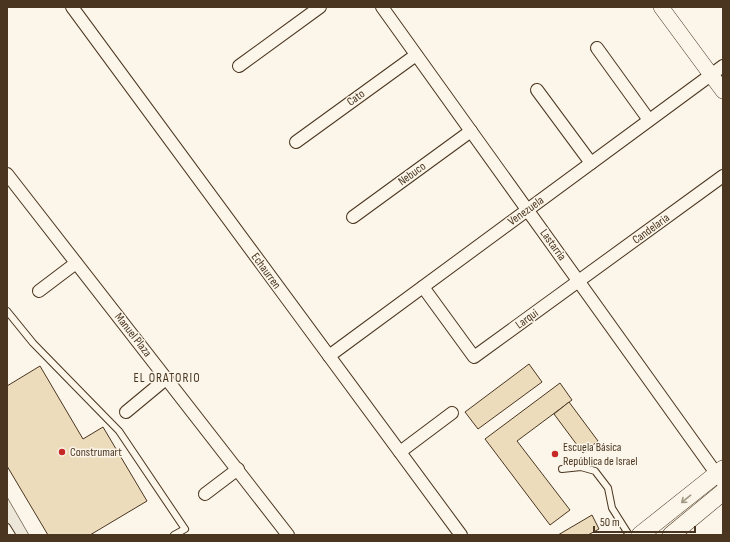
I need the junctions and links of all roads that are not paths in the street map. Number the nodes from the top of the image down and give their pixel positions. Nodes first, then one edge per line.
1 (72, 7) edge
2 (320, 7) edge
3 (382, 7) edge
4 (661, 7) edge
5 (597, 48) dead end
6 (416, 55) junction
7 (239, 66) dead end
8 (717, 70) edge
9 (537, 90) dead end
10 (723, 91) edge
11 (649, 120) junction
12 (471, 131) junction
13 (296, 142) dead end
14 (591, 163) junction
15 (7, 174) edge
16 (723, 176) edge
17 (527, 210) junction
18 (353, 217) dead end
19 (76, 263) junction
20 (579, 281) junction
21 (423, 287) junction
22 (39, 291) dead end
23 (7, 311) edge
24 (329, 356) junction
25 (167, 378) junction
26 (126, 412) dead end
27 (452, 413) dead end
28 (400, 452) junction
29 (238, 469) junction
30 (562, 469) dead end
31 (721, 476) edge
32 (723, 492) edge
33 (205, 494) dead end
34 (7, 527) edge
35 (12, 535) edge
36 (174, 535) edge
37 (288, 535) edge
38 (461, 535) edge
39 (629, 535) edge
40 (640, 535) edge
41 (671, 535) edge

1 - 24 street, Echaurren
2 - 7 street
3 - 6 street, Lastarria
4 - 8 street
5 - 11 street
6 - 12 street, Lastarria
6 - 13 street, Cato
8 - 10 street
8 - 11 street, Venezuela
9 - 14 street
11 - 14 street, Venezuela
12 - 17 street, Lastarria
12 - 18 street, Nebuco
14 - 17 street, Venezuela
15 - 19 street, Manuel Plaza
16 - 20 street, Candelaria
17 - 20 street, Lastarria
17 - 21 street, Venezuela
19 - 22 street
19 - 25 street, Manuel Plaza
20 - 21 street, Larqui
20 - 31 street, Lastarria
21 - 24 street, Venezuela
23 - 36 lane
24 - 28 street, Echaurren
25 - 26 street
25 - 29 street, Manuel Plaza
27 - 28 street
28 - 38 street, Echaurren
29 - 33 street
29 - 37 street, Manuel Plaza
30 - 39 lane
31 -> 40 main road
32 - 41 main road
34 - 35 lane

